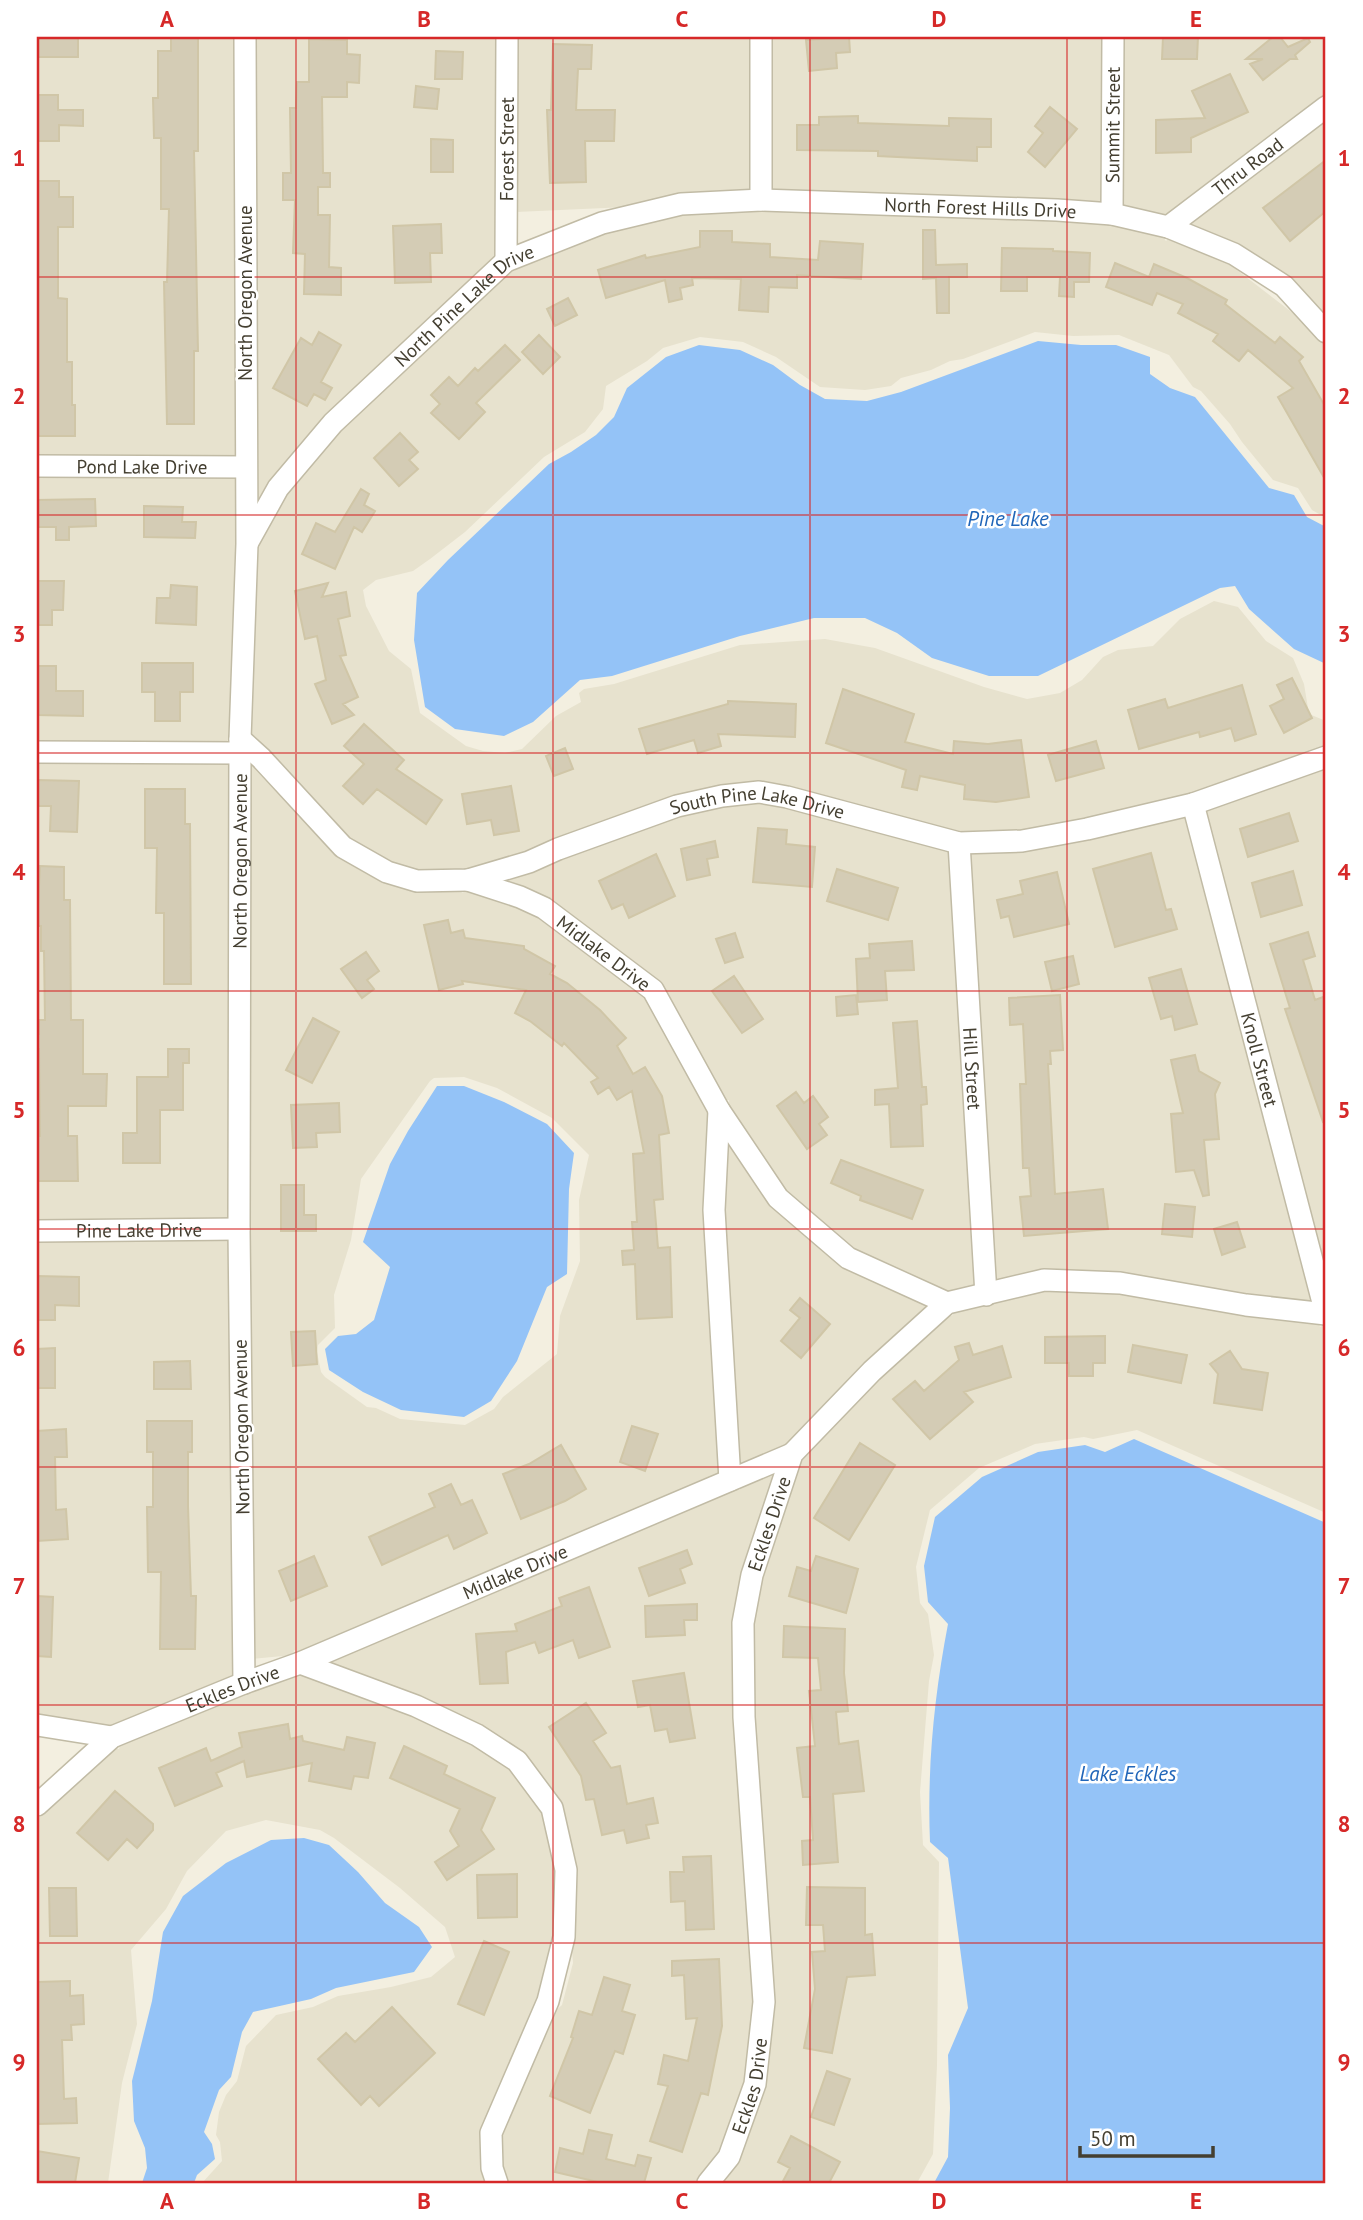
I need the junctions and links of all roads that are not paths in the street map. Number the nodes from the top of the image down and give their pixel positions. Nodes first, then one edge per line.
1 (245, 37) edge
2 (507, 37) edge
3 (761, 37) edge
4 (1113, 37) edge
5 (1326, 107) edge
6 (761, 201) junction
7 (1112, 214) junction
8 (1168, 227) junction
9 (506, 261) junction
10 (1326, 332) edge
11 (37, 466) edge
12 (246, 467) junction
13 (247, 544) junction
14 (240, 746) junction
15 (37, 752) edge
16 (1326, 757) edge
17 (1193, 804) junction
18 (959, 843) junction
19 (468, 880) junction
20 (719, 1110) junction
21 (239, 1230) junction
22 (37, 1231) edge
23 (986, 1295) junction
24 (947, 1303) junction
25 (1326, 1314) edge
26 (792, 1454) junction
27 (730, 1480) junction
28 (300, 1662) junction
29 (244, 1683) junction
30 (37, 1725) edge
31 (112, 1737) junction
32 (37, 1805) edge
33 (497, 2183) edge
34 (708, 2183) edge

1 - 12 street, North Oregon Avenue
2 - 9 street, Forest Street
3 - 6 street
4 - 7 street, Summit Street
5 - 8 street, Thru Road
6 - 7 street, North Forest Hills Drive
6 - 9 street, North Pine Lake Drive
7 - 8 street, North Forest Hills Drive
8 - 10 street, North Forest Hills Drive
9 - 13 street, North Pine Lake Drive
11 - 12 street, Pond Lake Drive
12 - 13 street, North Oregon Avenue
13 - 14 street, North Oregon Avenue
14 - 15 street
14 - 19 street, South Pine Lake Drive
14 - 21 street, North Oregon Avenue
16 - 17 street, South Pine Lake Drive
17 - 18 street, South Pine Lake Drive
17 - 25 street, Knoll Street
18 - 19 street, South Pine Lake Drive
18 - 23 street, Hill Street
19 - 20 street, Midlake Drive
20 - 24 street, Midlake Drive
20 - 27 street
21 - 22 street, Pine Lake Drive
21 - 29 street, North Oregon Avenue
23 - 24 street
23 - 25 street
24 - 26 street, Eckles Drive
26 - 27 street, Midlake Drive
26 - 34 street, Eckles Drive
27 - 28 street, Midlake Drive
28 - 29 street, Eckles Drive
28 - 33 street, Eckles Drive
29 - 31 street, Eckles Drive
30 - 31 street
31 - 32 street, Eckles Drive

